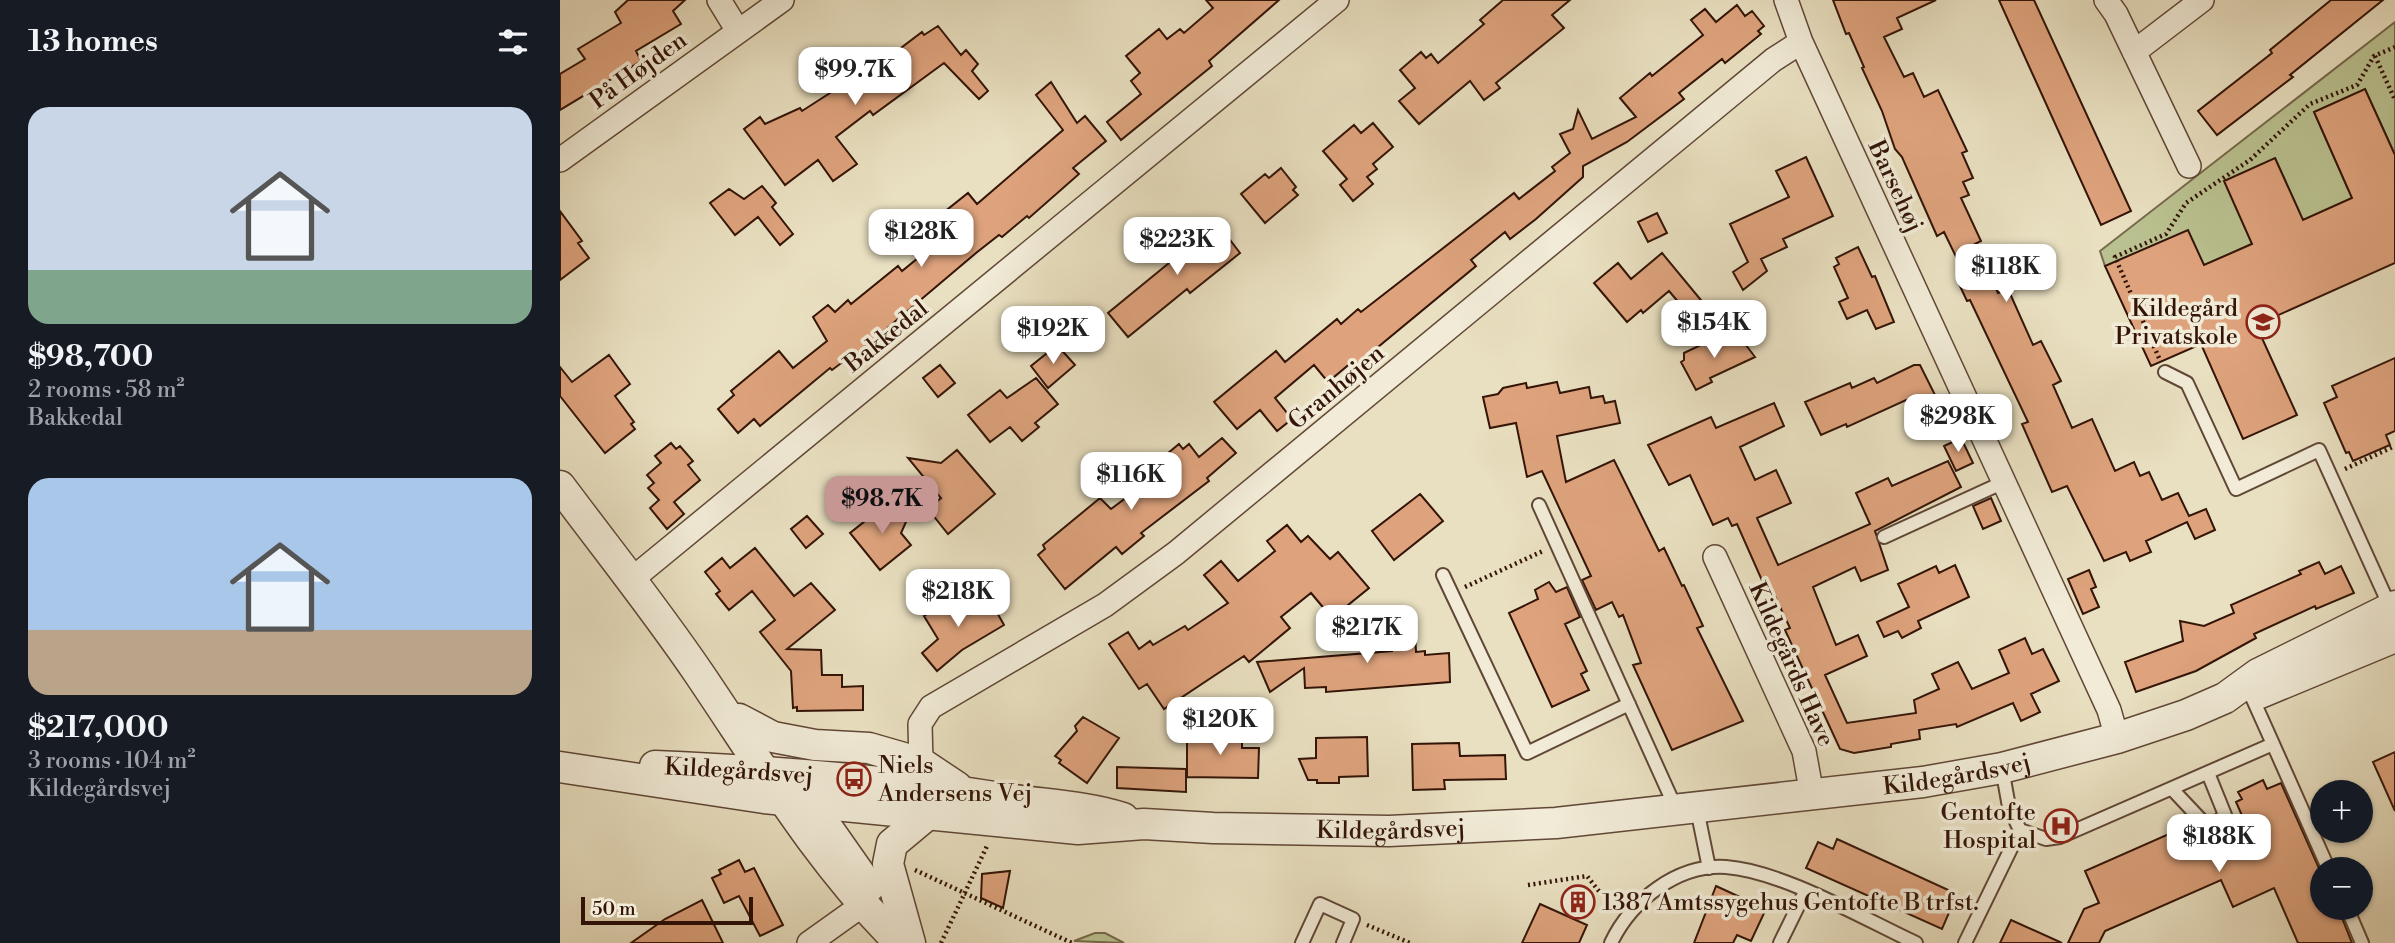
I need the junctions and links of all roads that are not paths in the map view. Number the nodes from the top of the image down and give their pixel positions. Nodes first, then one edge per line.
1 (719, 0) edge
2 (782, 0) edge
3 (1337, 0) edge
4 (1786, 0) edge
5 (2106, 0) edge
6 (2202, 0) edge
7 (738, 31) junction
8 (1801, 42) junction
9 (2134, 52) junction
10 (560, 160) edge
11 (2189, 166) dead end
12 (2165, 372) road end
13 (2004, 482) junction
14 (560, 486) edge
15 (1539, 505) dead end
16 (1884, 537) dead end
17 (1715, 556) dead end
18 (1443, 575) dead end
19 (631, 580) junction
20 (2393, 611) edge
21 (2395, 637) edge
22 (700, 675) junction
23 (2238, 696) junction
24 (1629, 704) junction
25 (739, 719) junction
26 (2116, 738) junction
27 (2273, 744) junction
28 (560, 762) edge
29 (921, 763) junction
30 (560, 767) edge
31 (2001, 768) junction
32 (2208, 773) junction
33 (776, 780) junction
34 (960, 789) junction
35 (2172, 789) junction
36 (1812, 795) junction
37 (810, 802) junction
38 (1687, 811) junction
39 (928, 814) junction
40 (1144, 824) junction
41 (2020, 830) junction
42 (2323, 857) edge
43 (1709, 868) junction
44 (1805, 892) junction
45 (876, 893) junction
46 (2352, 920) edge
47 (809, 943) edge
48 (900, 943) edge
49 (907, 943) edge
50 (1302, 943) edge
51 (1343, 943) edge
52 (1611, 943) edge
53 (1780, 943) edge
54 (1916, 943) edge
55 (1965, 943) edge
56 (2362, 943) edge

1 - 7 street
2 - 7 street, På Højden
3 - 19 street, Bakkedal
4 - 8 street, Barsehøj
5 - 9 street
6 - 9 street
7 - 10 street, På Højden
8 - 13 street, Barsehøj
8 - 29 street, Granhøjen
9 - 11 street
12 - 20 lane
13 - 16 lane
13 - 26 street, Barsehøj
14 - 19 street
15 - 24 lane
17 - 36 street, Kildegårds Have
18 - 24 lane
19 - 22 street
20 - 23 street, Kildegårdsvej
21 - 23 street, Kildegårdsvej
22 - 25 street
22 - 33 street
23 - 26 street, Kildegårdsvej
23 - 27 lane
24 - 38 lane
25 - 29 street, Kildegårdsvej
25 - 33 street
26 - 31 street, Kildegårdsvej
27 - 32 lane
27 - 42 lane
28 - 33 street, Kildegårdsvej
29 - 34 street, Kildegårdsvej
30 - 33 street, Kildegårdsvej
31 - 36 street, Kildegårdsvej
31 - 41 lane
32 - 35 lane
32 - 35 lane
33 - 34 street, Kildegårdsvej
33 - 37 street
33 - 45 street
34 - 40 street, Kildegårdsvej
35 - 41 lane
36 - 38 street, Kildegårdsvej
37 - 39 street, Kildegårdsvej
37 - 45 street
38 - 40 street, Kildegårdsvej
38 - 43 lane
39 - 40 street, Kildegårdsvej
39 - 45 street
41 - 55 lane
43 - 44 lane
43 - 52 lane
44 - 53 lane
44 - 54 lane
45 - 47 street
45 - 48 street
45 - 49 street
46 - 56 lane
50 - 51 lane

